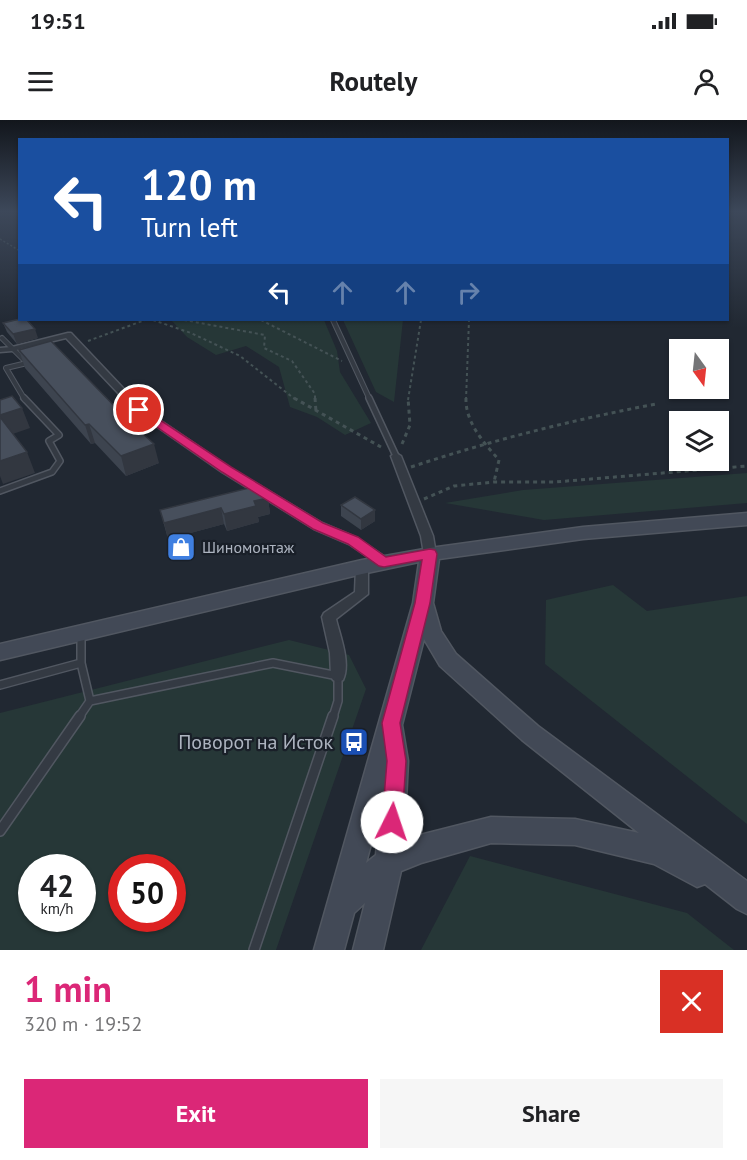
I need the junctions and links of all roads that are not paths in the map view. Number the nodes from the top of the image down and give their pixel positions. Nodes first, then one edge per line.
1 (333, 321) edge
2 (2, 338) dead end
3 (12, 349) junction
4 (0, 350) edge
5 (396, 456) joint
6 (0, 491) edge
7 (747, 519) edge
8 (430, 554) junction
9 (384, 562) junction
10 (362, 567) junction
11 (423, 603) junction
12 (81, 633) junction
13 (0, 652) edge
14 (81, 663) junction
15 (338, 676) junction
16 (0, 686) edge
17 (90, 702) junction
18 (391, 723) junction
19 (0, 831) edge
20 (389, 862) junction
21 (747, 901) edge
22 (340, 906) junction
23 (254, 950) edge
24 (329, 950) edge
25 (368, 950) edge

1 - 5 lane
2 - 3 lane
3 - 4 street
3 - 6 lane
3 - 9 street
5 - 8 street
7 - 8 main road
8 - 9 main road
8 - 11 main road
9 - 10 main road
10 - 12 main road
10 - 15 street
11 - 18 main road
11 - 21 main road
12 - 13 main road
12 - 14 lane
14 - 16 lane
14 - 17 lane
15 - 17 lane
15 - 23 lane
17 - 19 lane
18 - 20 main road
18 - 22 main road
20 - 21 main road
20 - 22 main road
20 - 25 main road
22 - 24 main road

